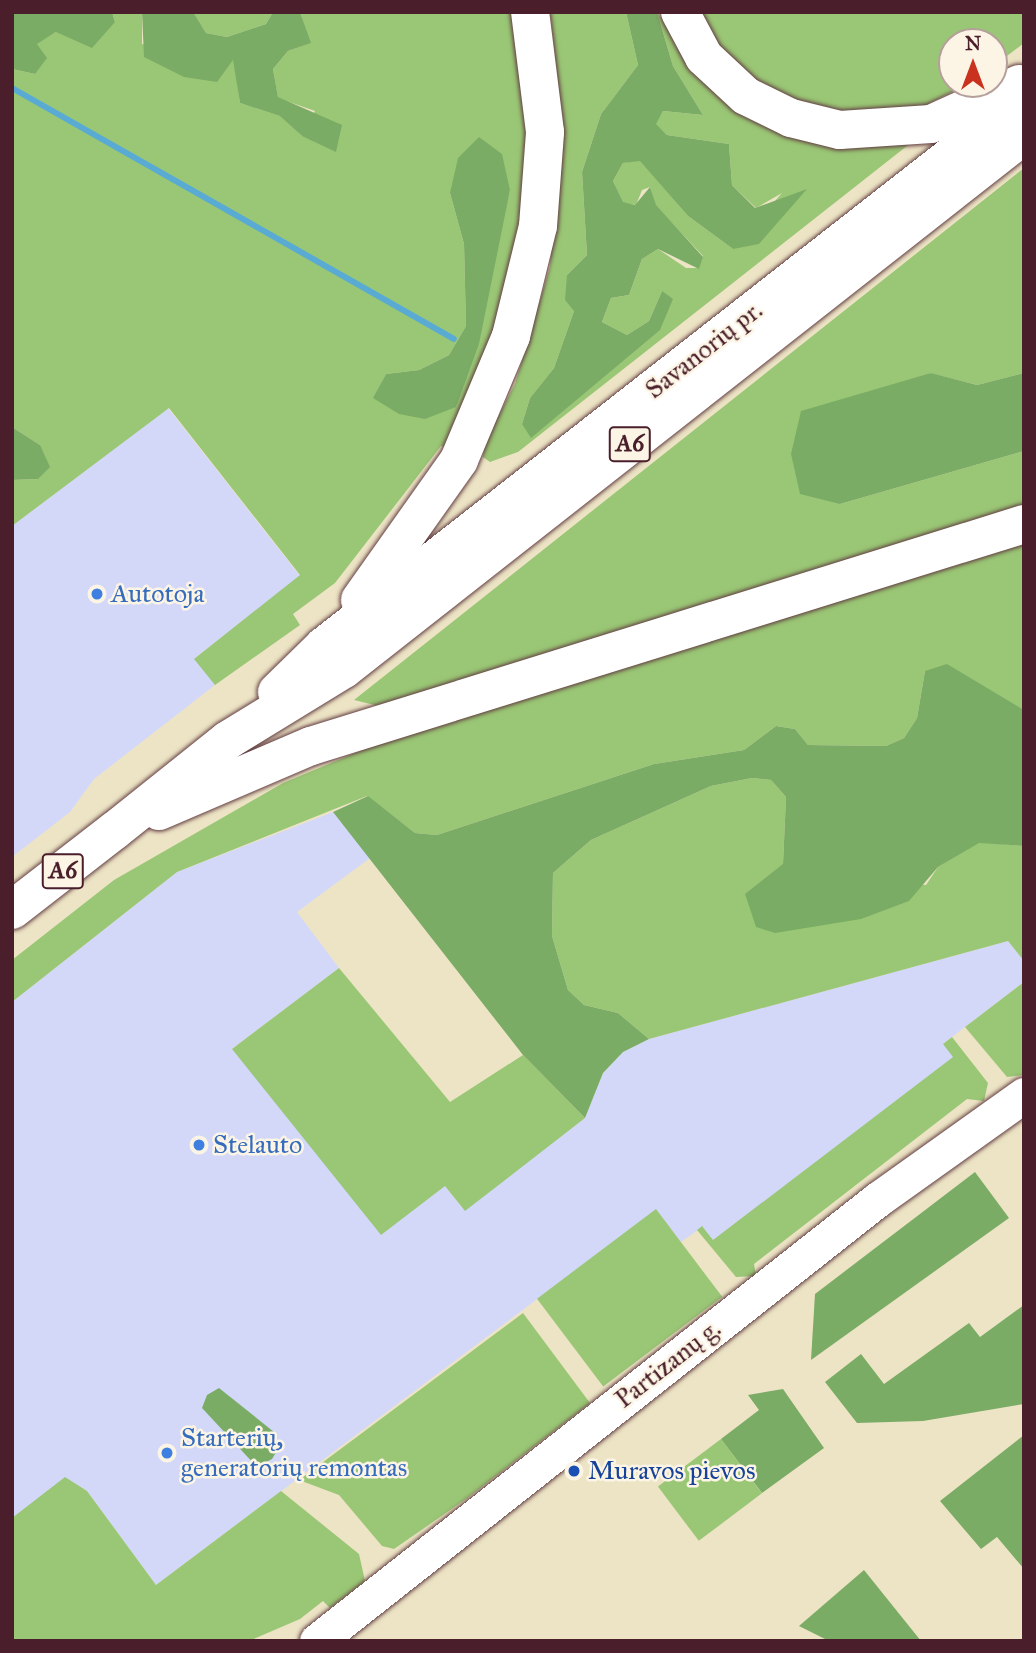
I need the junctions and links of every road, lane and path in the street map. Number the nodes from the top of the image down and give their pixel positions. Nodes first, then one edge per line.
1 (530, 12) edge
2 (680, 12) edge
3 (1024, 81) edge
4 (1024, 99) edge
5 (1024, 135) edge
6 (1024, 524) edge
7 (324, 646) junction
8 (228, 740) junction
9 (114, 831) junction
10 (12, 911) edge
11 (1024, 1095) edge
12 (317, 1641) edge

1 - 7 main road
2 - 3 main road
4 - 7 main road, Savanorių pr. / A6
5 - 8 main road, Savanorių pr. / A6
6 - 9 main road
7 - 8 main road, Savanorių pr. / A6
8 - 9 main road, Savanorių pr. / A6
9 - 10 main road, Savanorių pr. / A6
11 - 12 street, Partizanų g.

